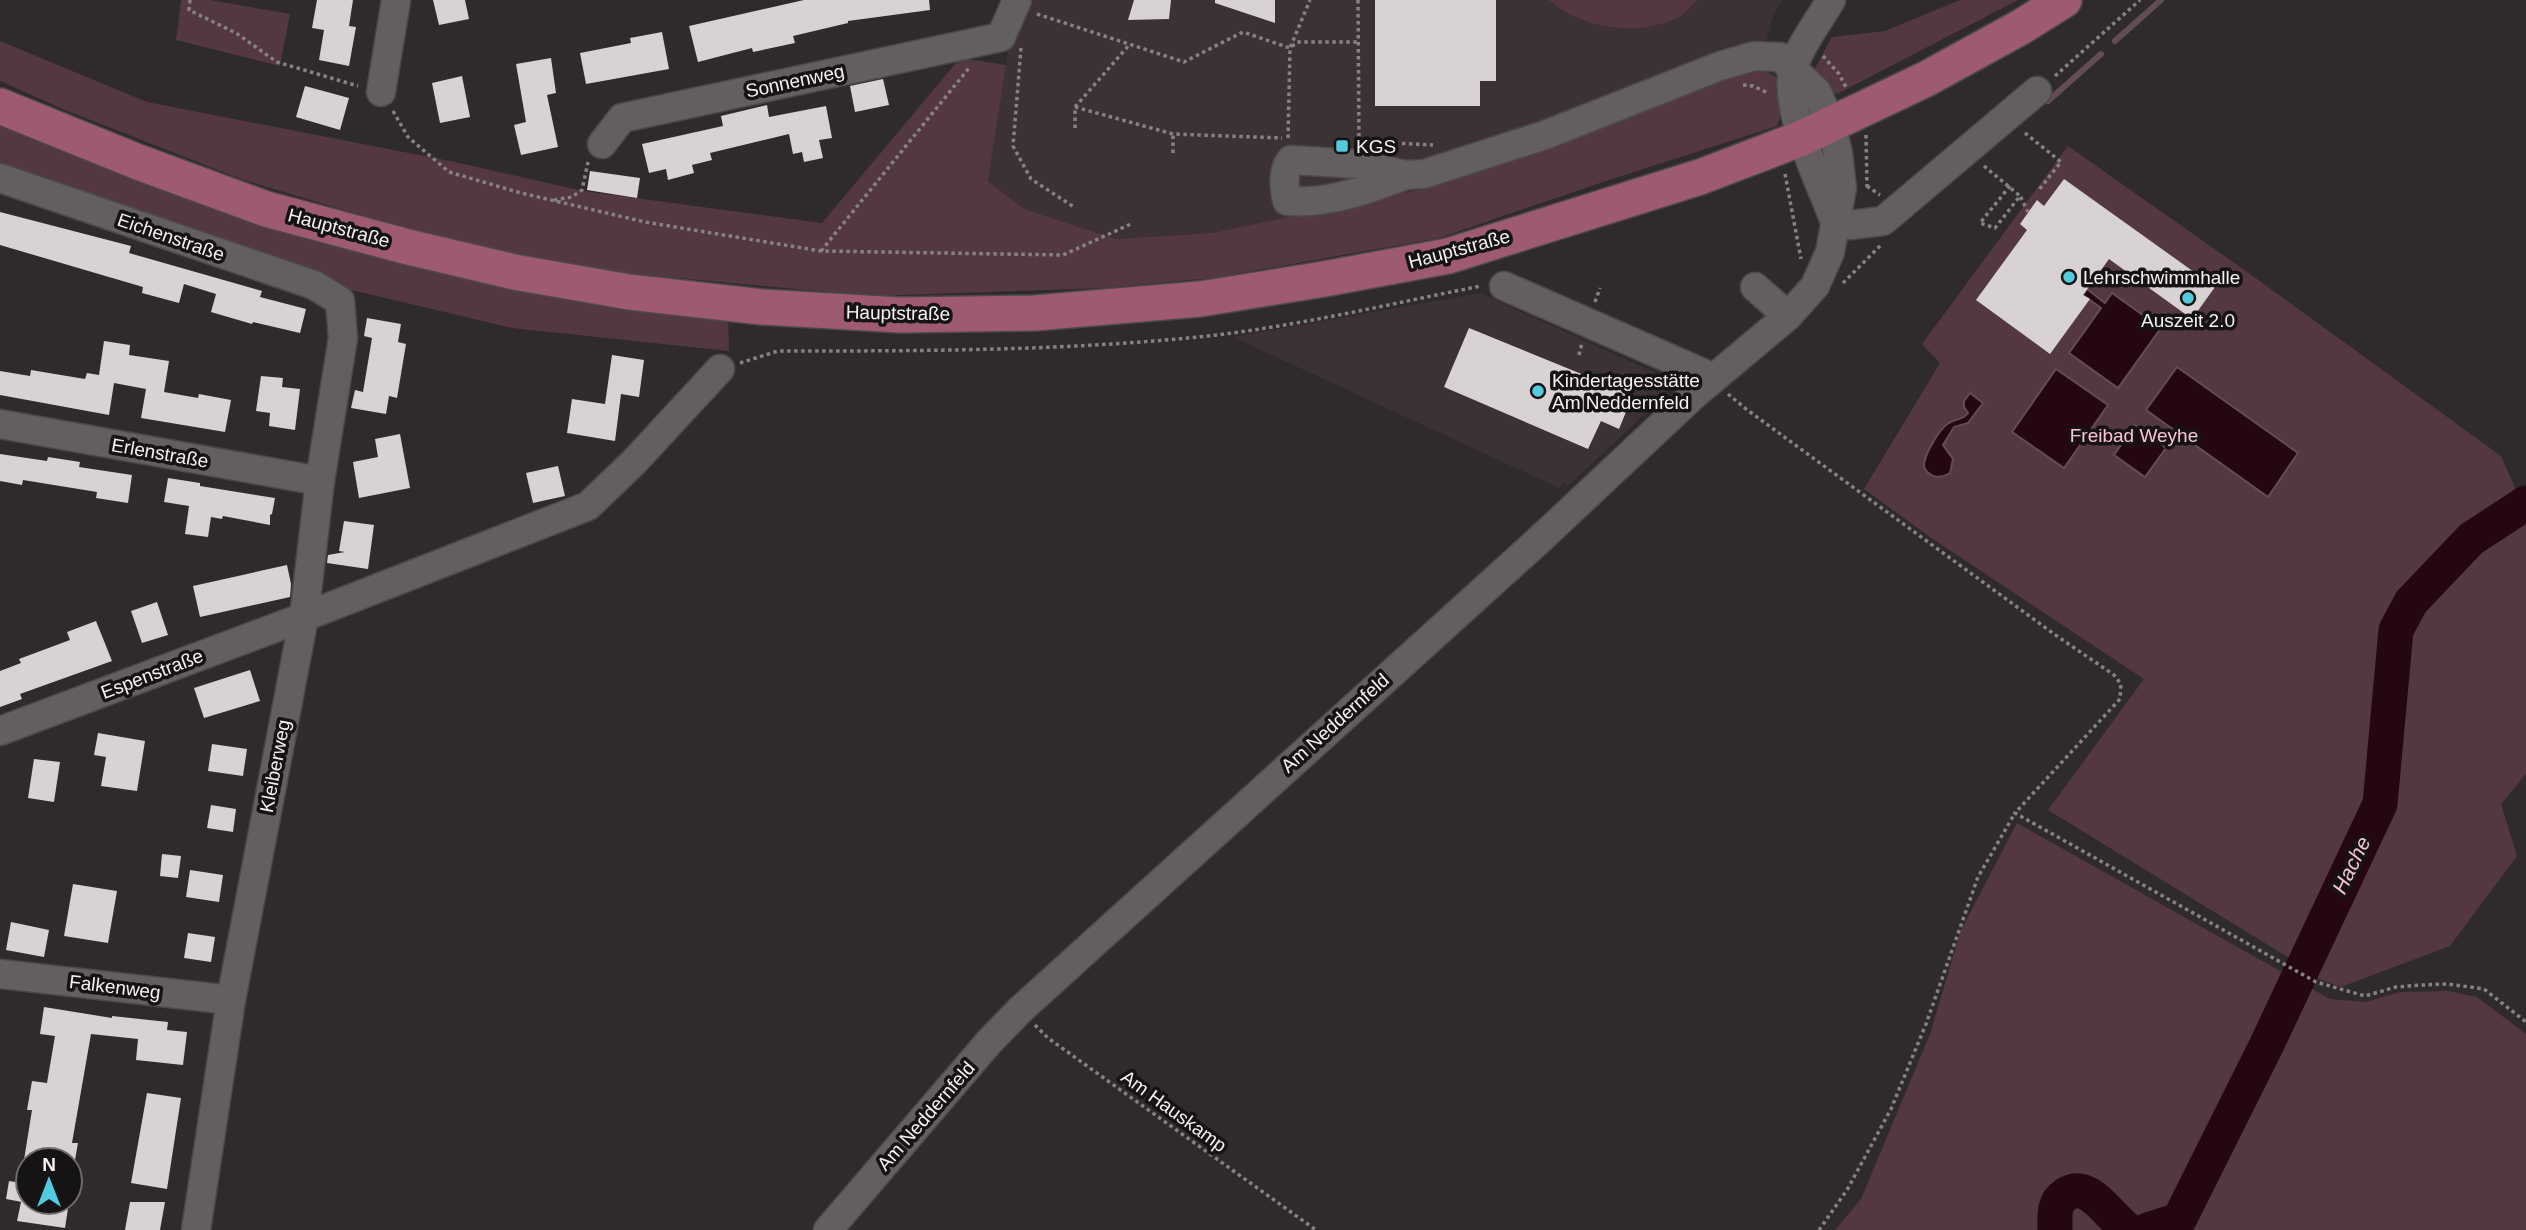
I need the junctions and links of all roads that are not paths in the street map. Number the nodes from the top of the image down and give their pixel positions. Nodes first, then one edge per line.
1 (396, 0) edge
2 (1831, 0) edge
3 (2064, 0) edge
4 (1023, 6) edge
5 (1793, 67) junction
6 (2037, 91) road end
7 (381, 92) road end
8 (0, 106) edge
9 (1803, 137) junction
10 (602, 144) road end
11 (1406, 175) junction
12 (0, 178) edge
13 (1835, 222) junction
14 (1504, 286) dead end
15 (1755, 287) dead end
16 (340, 301) joint
17 (1788, 316) junction
18 (720, 369) dead end
19 (1716, 383) road end
20 (0, 424) edge
21 (320, 481) junction
22 (304, 617) junction
23 (0, 731) edge
24 (0, 974) edge
25 (230, 1000) junction
26 (196, 1230) edge
27 (828, 1230) edge

1 - 7 street
2 - 5 street
3 - 9 main road, Hauptstraße
4 - 10 street, Sonnenweg
5 - 9 street
5 - 11 street
6 - 13 street
8 - 9 main road, Hauptstraße
9 - 13 street
11 - 11 street
12 - 16 street, Eichenstraße
13 - 17 street, Am Neddernfeld
14 - 19 street
15 - 17 street
16 - 21 street, Kleiberweg
17 - 27 street, Am Neddernfeld
18 - 22 street, Espenstraße
20 - 21 street, Erlenstraße
21 - 22 street, Kleiberweg
22 - 23 street, Espenstraße
22 - 25 street, Kleiberweg
24 - 25 street, Falkenweg
25 - 26 street, Kleiberweg

